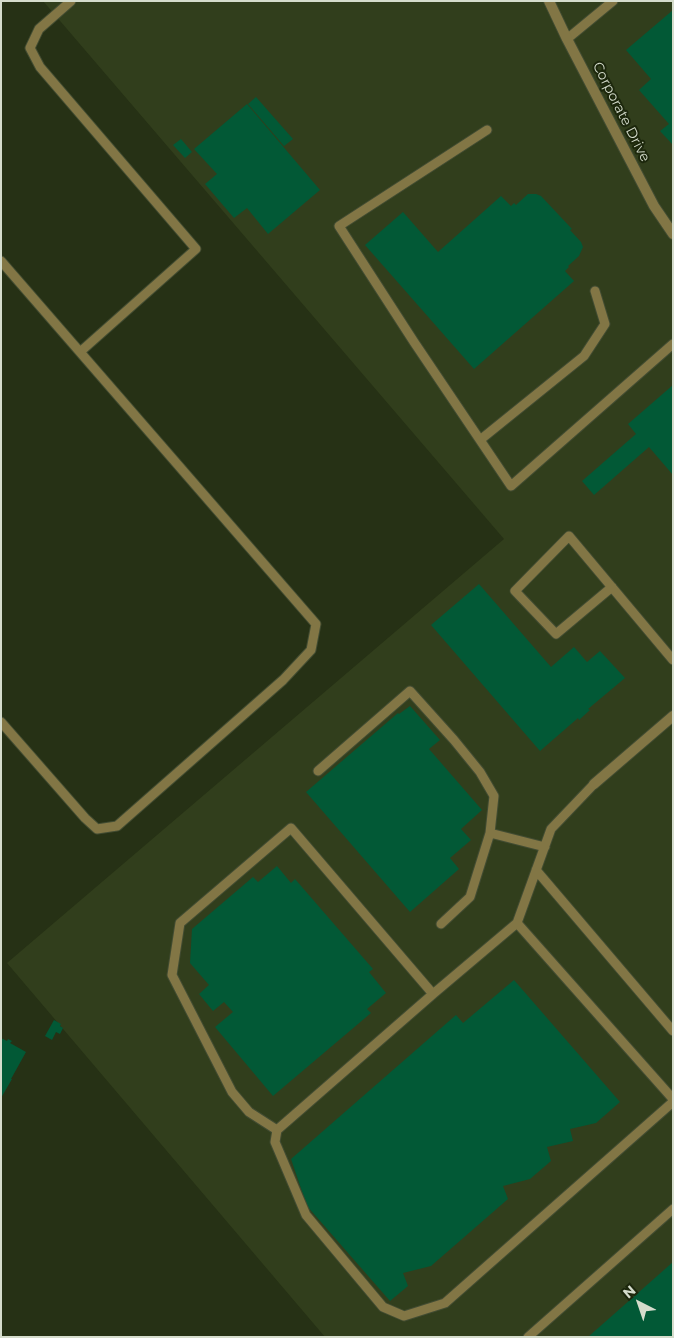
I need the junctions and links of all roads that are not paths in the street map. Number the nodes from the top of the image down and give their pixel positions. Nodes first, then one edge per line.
1 (70, 1) edge
2 (549, 1) edge
3 (613, 1) edge
4 (567, 39) junction
5 (487, 130) dead end
6 (673, 234) edge
7 (1, 260) edge
8 (596, 291) dead end
9 (673, 344) edge
10 (80, 352) junction
11 (480, 440) junction
12 (612, 587) junction
13 (673, 660) edge
14 (673, 716) edge
15 (1, 722) edge
16 (318, 771) dead end
17 (594, 784) joint
18 (490, 833) junction
19 (545, 847) junction
20 (536, 870) junction
21 (441, 924) dead end
22 (517, 924) junction
23 (433, 994) junction
24 (673, 1031) edge
25 (673, 1101) edge
26 (277, 1130) junction
27 (673, 1209) edge
28 (528, 1337) edge

1 - 10 lane
2 - 4 street, Corporate Drive
3 - 4 lane
4 - 6 street, Corporate Drive
5 - 11 lane
7 - 10 lane
8 - 11 lane
9 - 11 lane
10 - 15 lane
12 - 12 lane
12 - 13 lane
14 - 17 street
16 - 18 lane
17 - 19 lane
18 - 19 lane
18 - 21 lane
19 - 20 lane
20 - 22 lane
20 - 24 lane
22 - 23 lane
22 - 25 lane
23 - 26 lane
23 - 26 lane
25 - 26 lane
27 - 28 lane

